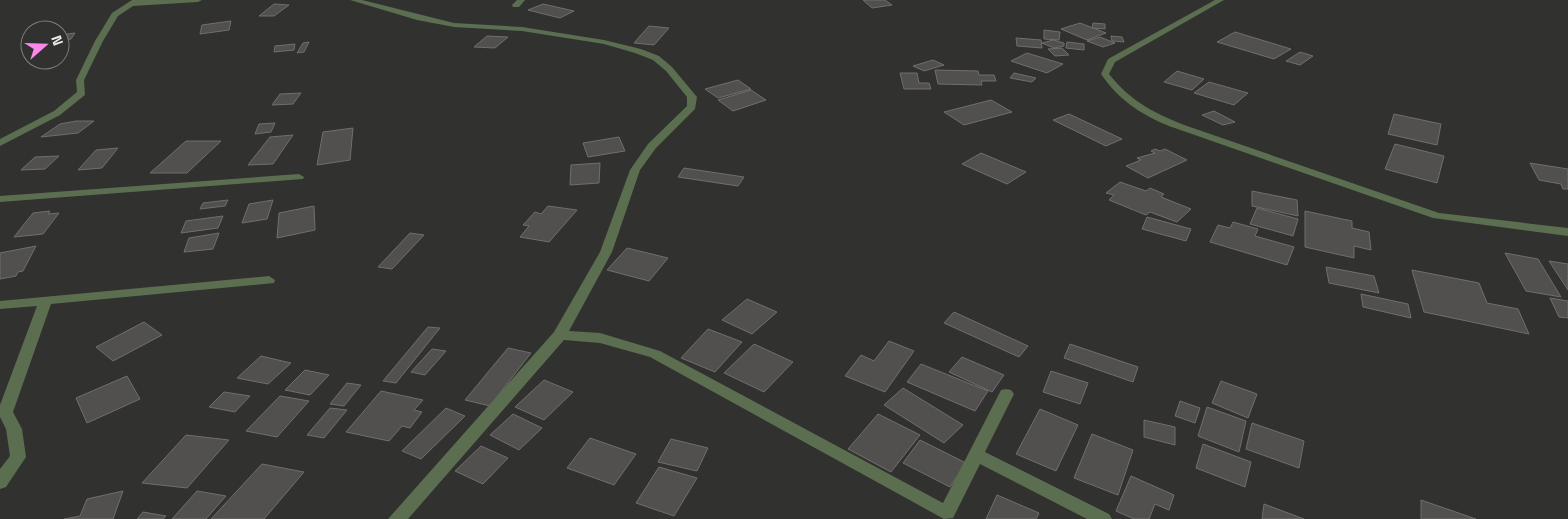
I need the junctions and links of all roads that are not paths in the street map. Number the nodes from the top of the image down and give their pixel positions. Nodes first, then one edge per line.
1 (198, 0) edge
2 (354, 0) edge
3 (1220, 0) edge
4 (135, 2) edge
5 (0, 143) edge
6 (299, 176) dead end
7 (0, 199) edge
8 (1568, 232) edge
9 (269, 280) dead end
10 (46, 300) junction
11 (0, 305) edge
12 (560, 335) junction
13 (1006, 394) dead end
14 (977, 455) junction
15 (0, 482) edge
16 (946, 516) edge
17 (397, 519) edge
18 (1103, 519) edge

1 - 4 street
2 - 12 street
3 - 8 street
4 - 5 street
6 - 7 street
9 - 10 street
10 - 11 street
10 - 15 street
12 - 16 street
12 - 17 street
13 - 14 street
14 - 16 street
14 - 18 street

